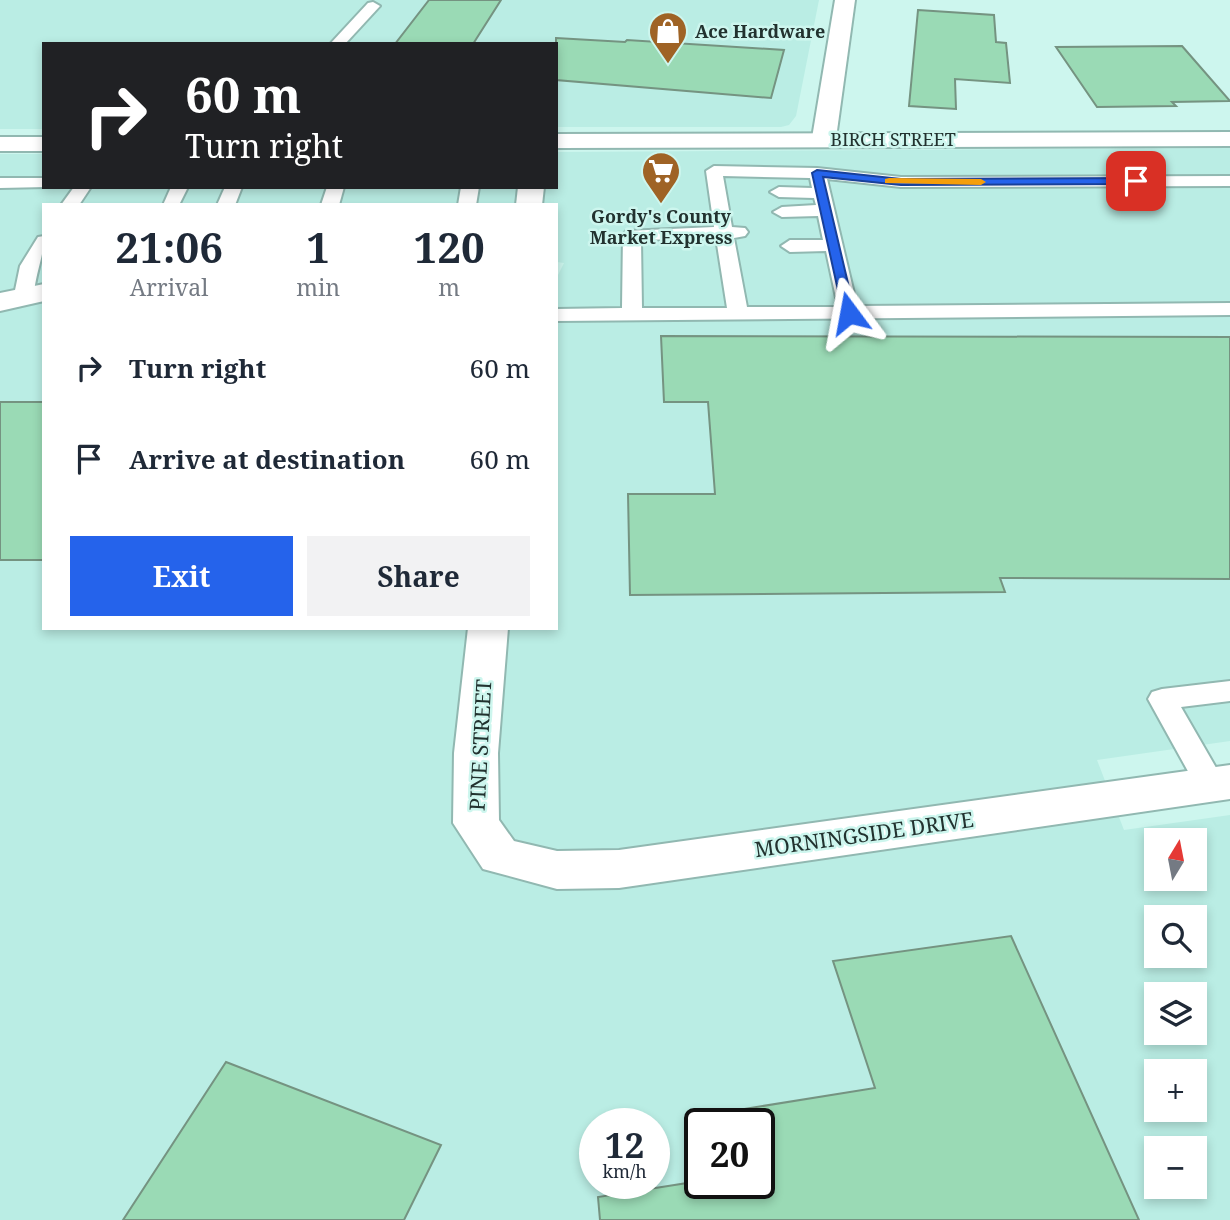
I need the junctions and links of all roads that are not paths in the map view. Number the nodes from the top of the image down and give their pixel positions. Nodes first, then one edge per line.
1 (845, 0) edge
2 (373, 6) dead end
3 (339, 42) edge
4 (824, 138) junction
5 (1230, 140) edge
6 (558, 141) edge
7 (0, 144) edge
8 (42, 144) edge
9 (817, 173) junction
10 (1230, 181) edge
11 (0, 183) edge
12 (42, 183) edge
13 (779, 192) dead end
14 (828, 219) junction
15 (733, 232) junction
16 (40, 250) edge
17 (23, 296) edge
18 (1230, 309) edge
19 (849, 313) junction
20 (738, 314) junction
21 (632, 315) junction
22 (558, 316) edge
23 (488, 630) edge
24 (1230, 691) edge
25 (1221, 784) edge
26 (499, 856) joint

1 - 4 street
2 - 3 lane
4 - 5 street, BIRCH STREET
4 - 6 street, BIRCH STREET
7 - 8 street
9 - 10 lane
9 - 14 lane
9 - 15 lane
11 - 12 lane
13 - 14 lane
14 - 14 lane
14 - 19 lane
15 - 20 lane
15 - 21 lane
16 - 17 lane
18 - 19 lane
19 - 20 lane
20 - 21 lane
21 - 22 lane
23 - 26 street, PINE STREET
24 - 25 lane
25 - 26 street, MORNINGSIDE DRIVE

